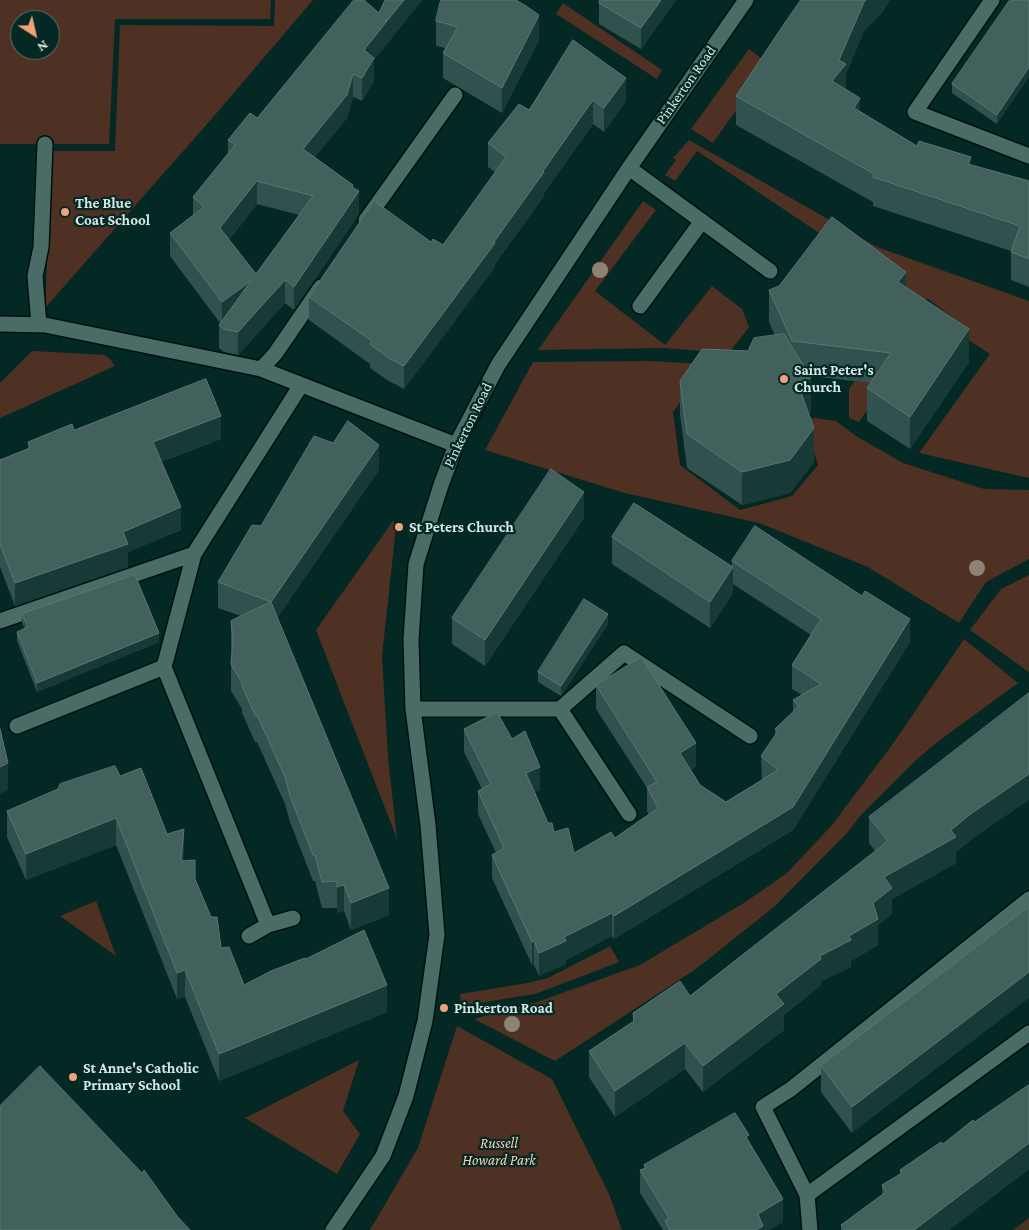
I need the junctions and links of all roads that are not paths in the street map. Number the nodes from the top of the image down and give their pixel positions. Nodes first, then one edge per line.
1 (746, 0) edge
2 (992, 0) edge
3 (455, 95) dead end
4 (45, 144) dead end
5 (1029, 156) edge
6 (629, 168) junction
7 (702, 221) junction
8 (357, 233) edge
9 (770, 271) dead end
10 (330, 274) edge
11 (640, 306) dead end
12 (0, 324) edge
13 (39, 326) junction
14 (261, 369) junction
15 (301, 385) junction
16 (456, 445) junction
17 (194, 554) junction
18 (0, 621) edge
19 (164, 667) junction
20 (413, 708) junction
21 (560, 708) junction
22 (17, 726) dead end
23 (750, 736) dead end
24 (629, 814) dead end
25 (1029, 898) edge
26 (294, 918) dead end
27 (268, 925) junction
28 (250, 936) dead end
29 (1029, 1033) edge
30 (807, 1195) junction
31 (334, 1230) edge
32 (810, 1230) edge

1 - 6 street, Pinkerton Road
2 - 5 street
3 - 8 street
4 - 13 street
6 - 7 street
6 - 16 street, Pinkerton Road
7 - 9 street
7 - 11 street
10 - 14 street
12 - 13 street
13 - 14 street
14 - 15 street
15 - 16 street
15 - 17 street
16 - 20 street, Pinkerton Road
17 - 18 street
17 - 19 street
19 - 22 street
19 - 27 street
20 - 21 street
20 - 31 street, Pinkerton Road
21 - 23 street
21 - 24 street
25 - 30 street
26 - 27 street
27 - 28 street
29 - 30 street
30 - 32 street

